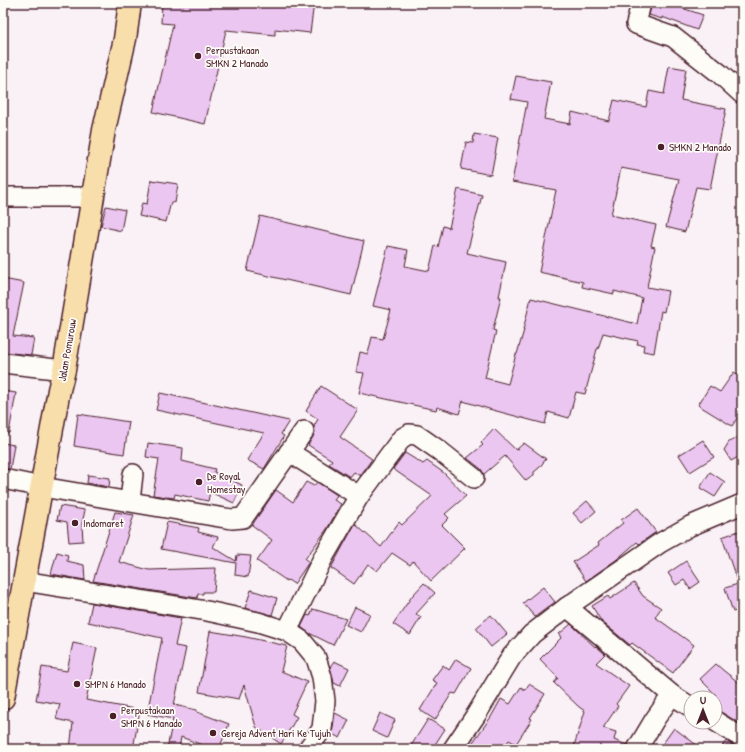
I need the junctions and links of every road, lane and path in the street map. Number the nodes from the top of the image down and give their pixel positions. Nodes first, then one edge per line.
1 (130, 3) edge
2 (641, 3) edge
3 (742, 94) edge
4 (3, 197) edge
5 (92, 197) junction
6 (3, 363) edge
7 (64, 370) junction
8 (304, 431) dead end
9 (289, 452) junction
10 (133, 474) dead end
11 (474, 478) dead end
12 (3, 479) edge
13 (42, 487) junction
14 (359, 496) junction
15 (130, 501) junction
16 (742, 504) edge
17 (24, 581) junction
18 (567, 606) junction
19 (287, 631) junction
20 (667, 691) junction
21 (3, 698) edge
22 (683, 702) edge
23 (723, 727) edge
24 (742, 738) edge
25 (308, 749) edge
26 (453, 749) edge
27 (637, 749) edge

1 - 5 main road, Jalan Pomurouw
2 - 3 street
4 - 5 street
5 - 7 main road, Jalan Pomurouw
6 - 7 street
7 - 13 main road, Jalan Pomurouw
8 - 9 street
9 - 14 street
9 - 15 street
10 - 15 street
11 - 14 street
12 - 13 street
13 - 15 street
13 - 17 main road, Jalan Pomurouw
14 - 19 street
16 - 18 street
17 - 19 street
17 - 21 main road, Jalan Pomurouw
18 - 20 street
18 - 26 street
19 - 25 street
20 - 22 street
20 - 27 street
23 - 24 street

